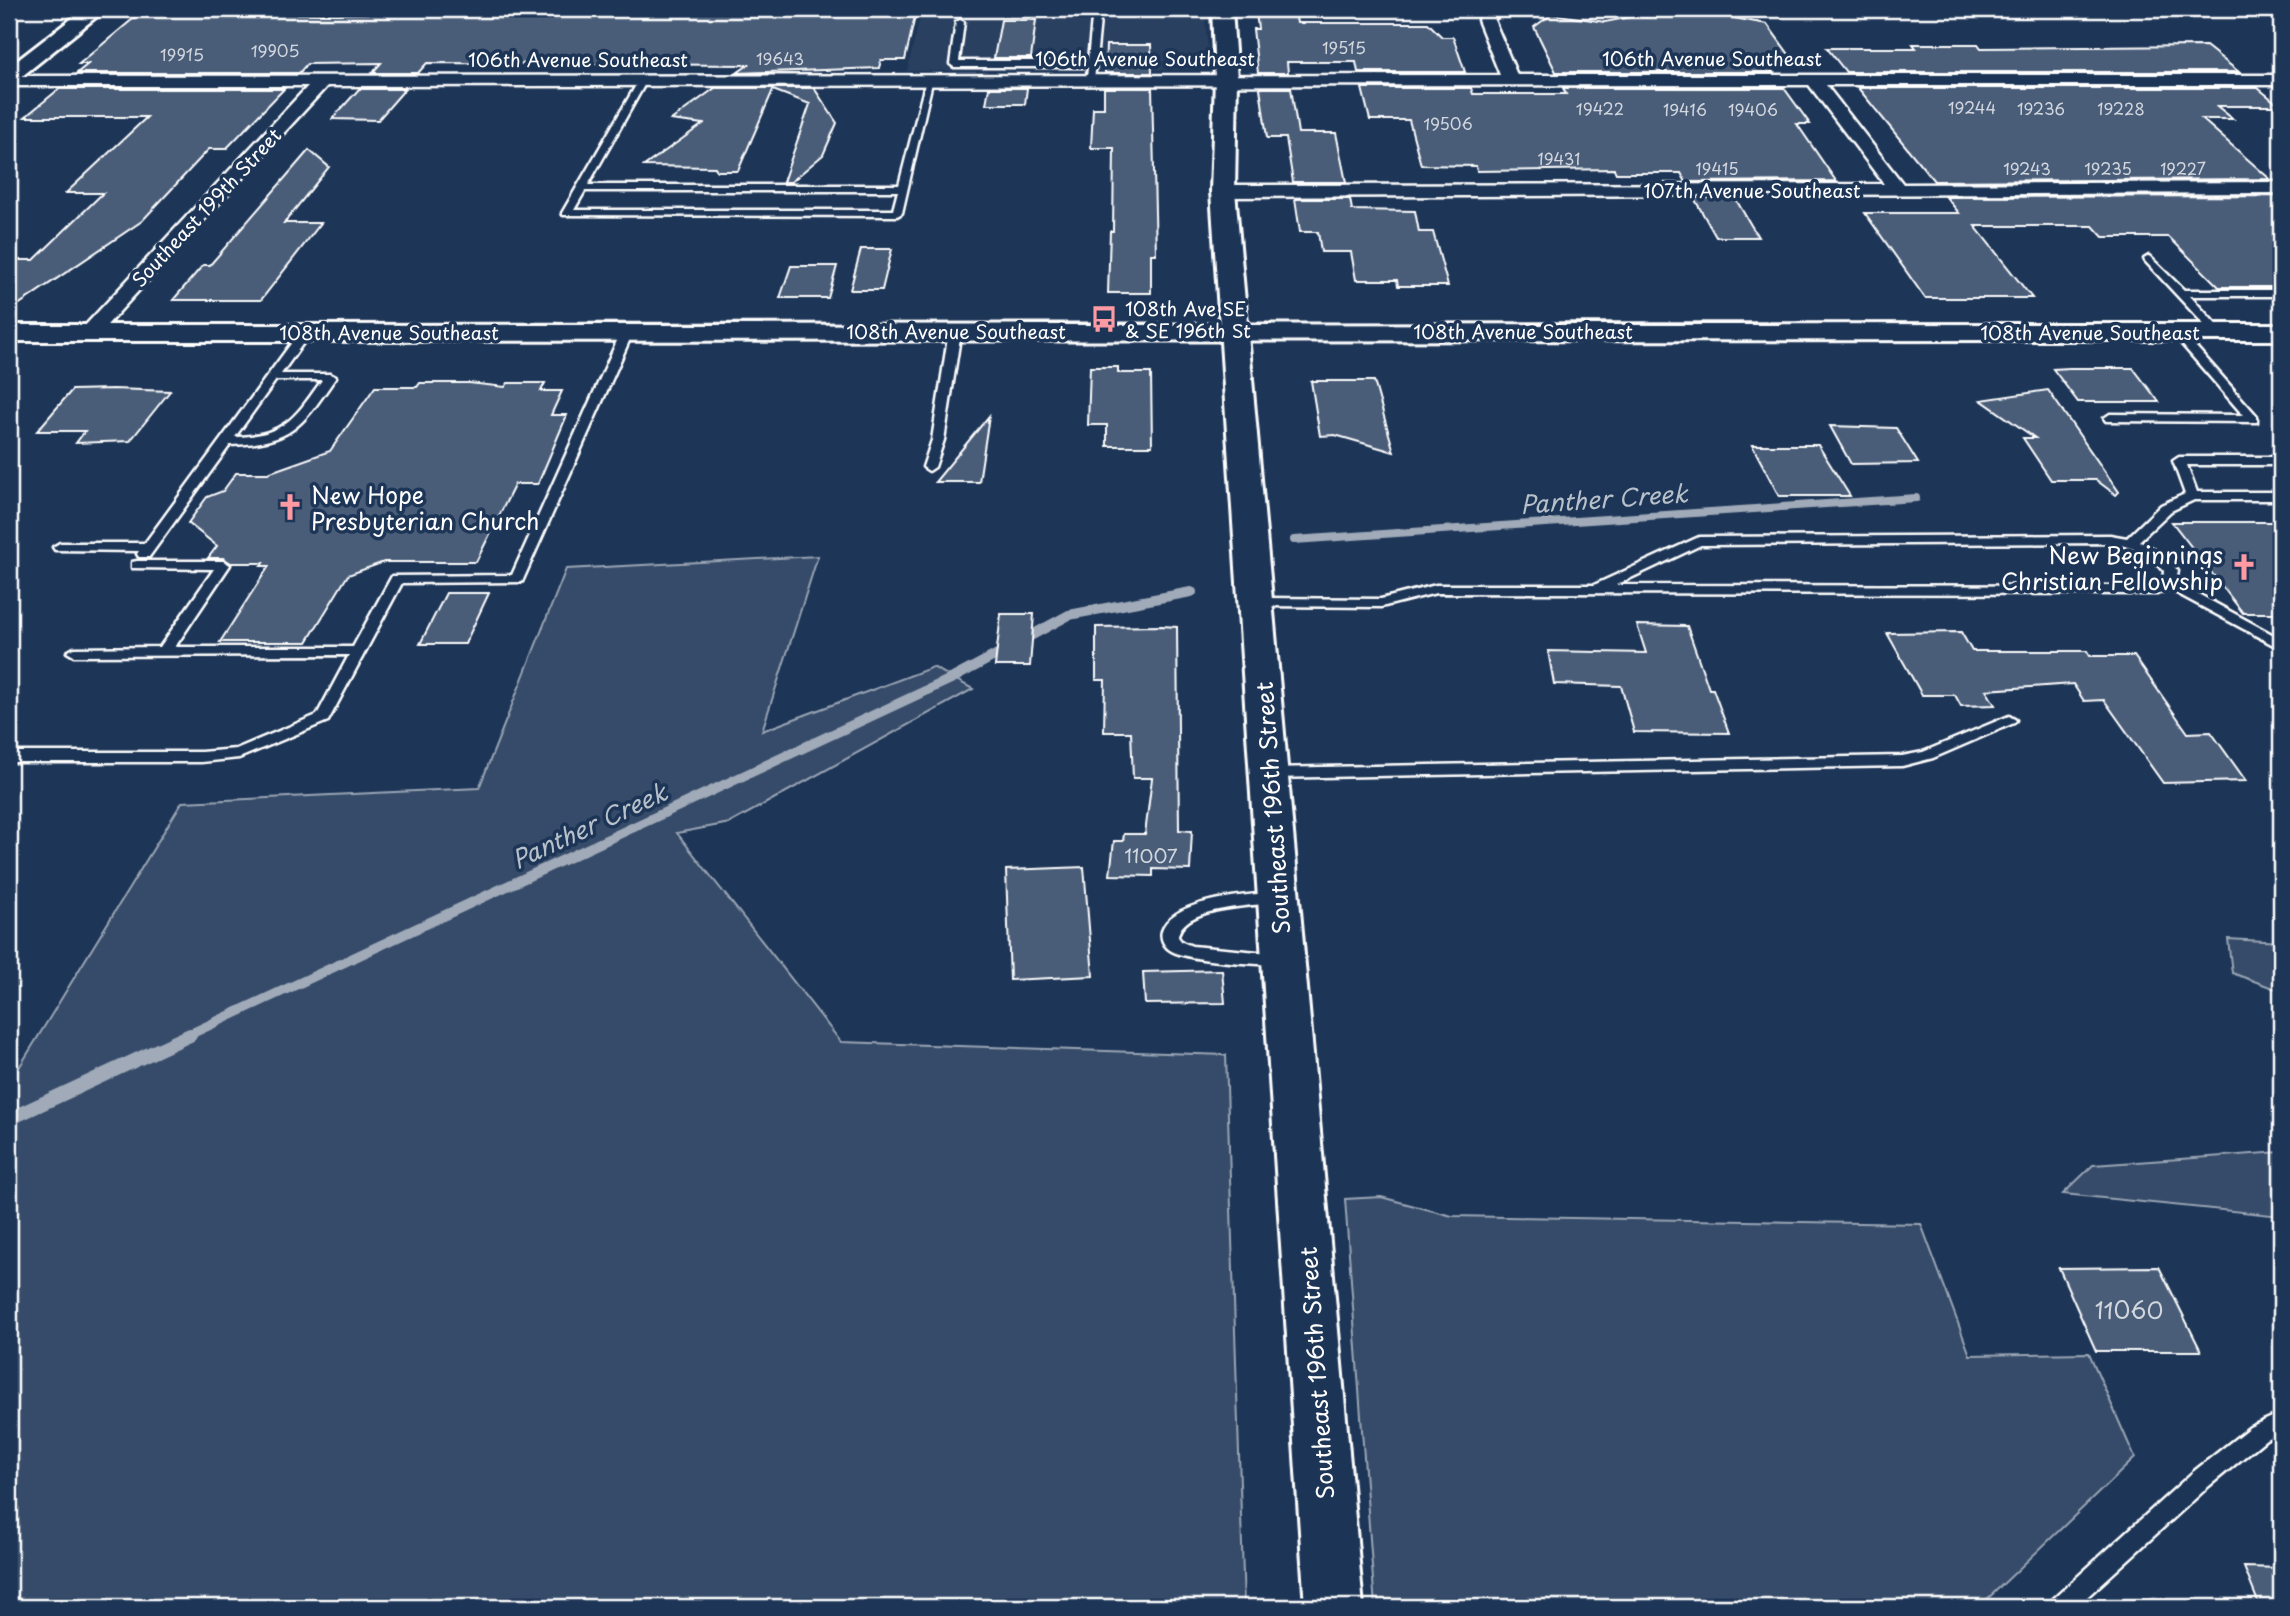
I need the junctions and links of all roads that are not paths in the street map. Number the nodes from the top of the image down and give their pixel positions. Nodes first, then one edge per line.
1 (96, 9) edge
2 (1097, 9) edge
3 (1222, 9) edge
4 (1494, 10) edge
5 (960, 22) dead end
6 (1092, 71) junction
7 (11, 74) edge
8 (1226, 79) junction
9 (1510, 79) junction
10 (1812, 79) junction
11 (643, 80) junction
12 (930, 80) junction
13 (2281, 80) edge
14 (321, 81) junction
15 (581, 188) junction
16 (903, 188) junction
17 (2281, 188) edge
18 (1898, 189) junction
19 (1223, 191) junction
20 (2149, 259) dead end
21 (2181, 293) junction
22 (2281, 293) edge
23 (1235, 330) junction
24 (627, 331) junction
25 (955, 331) junction
26 (305, 332) junction
27 (2177, 332) junction
28 (2217, 332) junction
29 (2281, 332) edge
30 (9, 333) edge
31 (89, 333) junction
32 (273, 377) junction
33 (2110, 418) dead end
34 (226, 441) junction
35 (2281, 461) edge
36 (929, 467) dead end
37 (2192, 496) junction
38 (2281, 496) edge
39 (2130, 542) junction
40 (60, 547) dead end
41 (149, 547) junction
42 (2169, 584) junction
43 (1597, 589) junction
44 (1256, 602) junction
45 (2281, 645) edge
46 (165, 651) junction
47 (358, 651) junction
48 (74, 652) dead end
49 (2009, 720) dead end
50 (9, 757) edge
51 (1269, 773) junction
52 (1279, 897) junction
53 (1284, 960) junction
54 (2281, 1422) edge
55 (1334, 1607) edge
56 (2060, 1607) edge

1 - 7 street
2 - 6 lane
3 - 8 street, Southeast 196th Street
4 - 9 street
5 - 6 lane
6 - 8 street, 106th Avenue Southeast
6 - 12 street, 106th Avenue Southeast
7 - 14 street, 106th Avenue Southeast
8 - 9 street, 106th Avenue Southeast
8 - 19 street, Southeast 196th Street
9 - 10 street, 106th Avenue Southeast
10 - 13 street, 106th Avenue Southeast
10 - 18 street
11 - 12 street, 106th Avenue Southeast
11 - 14 street, 106th Avenue Southeast
11 - 15 lane
12 - 16 lane
14 - 31 street, Southeast 199th Street
15 - 16 lane
15 - 16 lane
17 - 18 street, 107th Avenue Southeast
18 - 19 street, 107th Avenue Southeast
19 - 23 street, Southeast 196th Street
20 - 21 lane
21 - 22 lane
21 - 28 lane
23 - 25 street, 108th Avenue Southeast
23 - 27 street, 108th Avenue Southeast
23 - 44 street, Southeast 196th Street
24 - 25 street, 108th Avenue Southeast
24 - 26 street, 108th Avenue Southeast
24 - 47 lane
25 - 36 lane
26 - 31 street, 108th Avenue Southeast
26 - 32 lane
27 - 28 street, 108th Avenue Southeast
27 - 33 lane
28 - 29 street, 108th Avenue Southeast
30 - 31 street, 108th Avenue Southeast
32 - 34 lane
32 - 34 lane
34 - 41 lane
35 - 37 lane
37 - 38 lane
37 - 39 lane
39 - 42 lane
39 - 43 lane
40 - 41 lane
41 - 46 lane
42 - 43 lane
42 - 45 lane
43 - 44 lane
44 - 51 street, Southeast 196th Street
46 - 47 lane
46 - 48 lane
47 - 50 lane
49 - 51 lane
51 - 52 street, Southeast 196th Street
52 - 53 street, Southeast 196th Street
52 - 53 lane
53 - 55 street, Southeast 196th Street
54 - 56 lane

